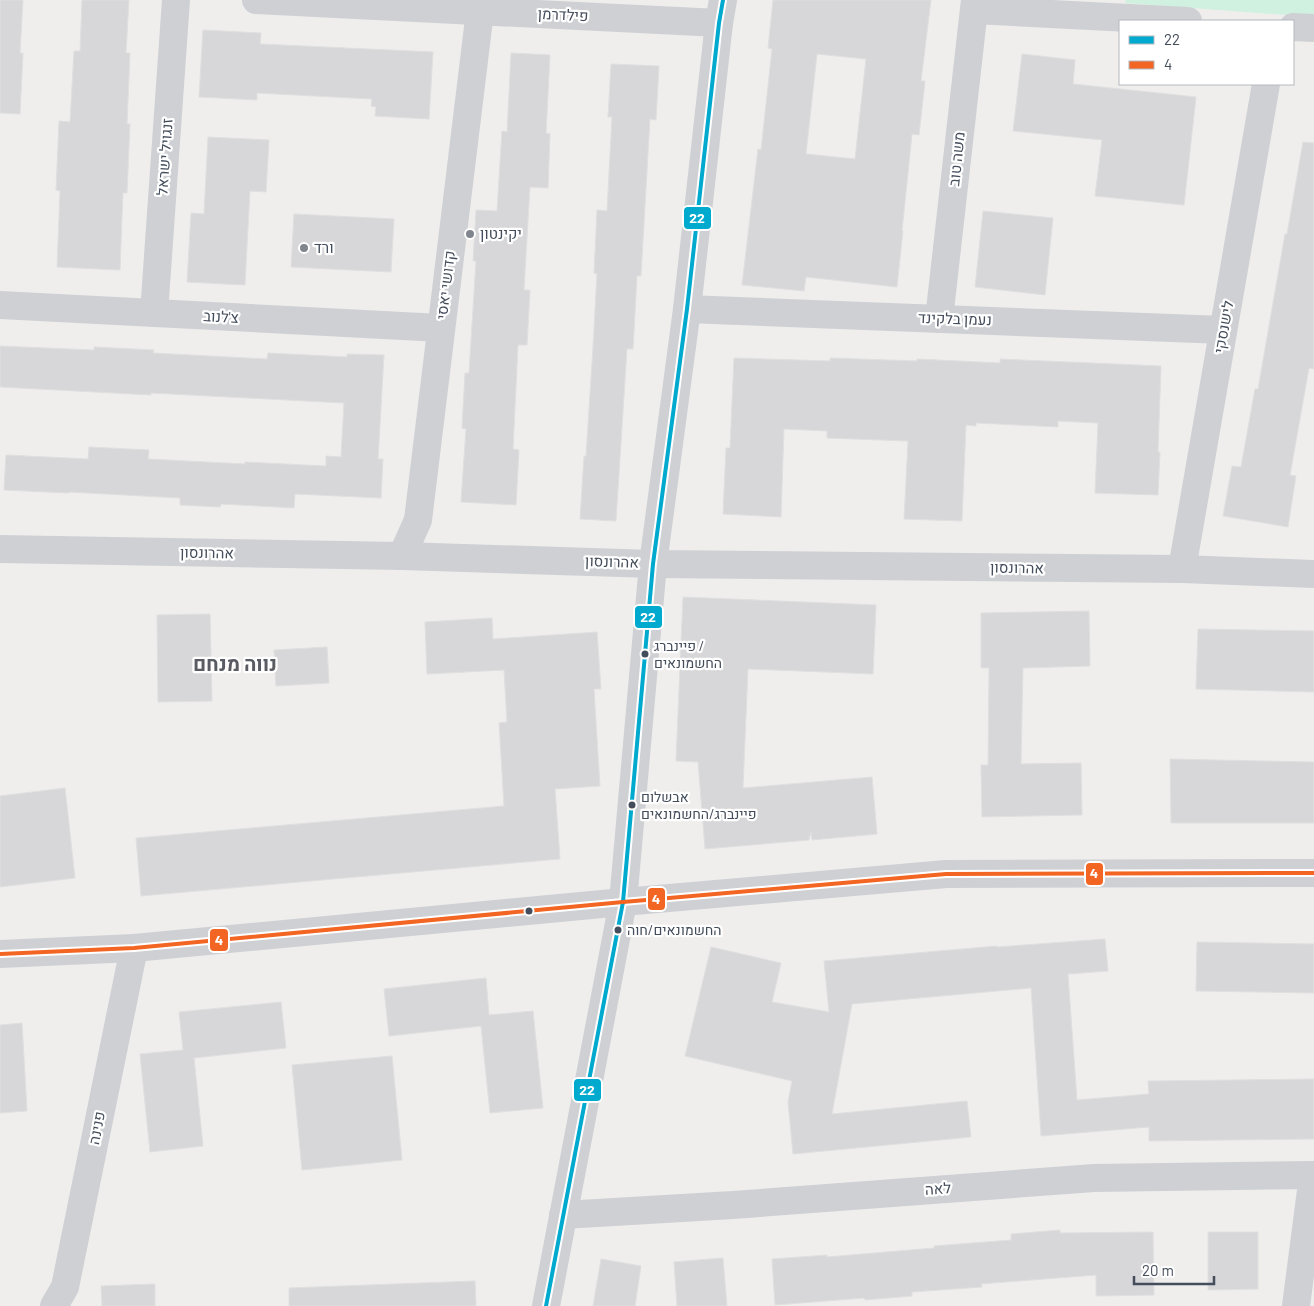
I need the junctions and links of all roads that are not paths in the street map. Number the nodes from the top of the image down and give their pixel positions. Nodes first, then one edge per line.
1 (176, 0) edge
2 (256, 0) edge
3 (974, 5) edge
4 (480, 11) junction
5 (721, 11) edge
6 (1175, 20) edge
7 (1294, 27) edge
8 (1314, 28) edge
9 (1266, 85) edge
10 (0, 305) edge
11 (687, 309) junction
12 (154, 313) junction
13 (939, 319) junction
14 (441, 328) junction
15 (1223, 330) junction
16 (0, 549) edge
17 (402, 556) junction
18 (653, 564) junction
19 (1182, 569) junction
20 (1314, 574) edge
21 (1314, 873) edge
22 (624, 902) junction
23 (134, 948) junction
24 (0, 954) edge
25 (1313, 1175) edge
26 (563, 1216) junction
27 (54, 1306) edge
28 (546, 1306) edge
29 (1296, 1306) edge

1 - 12 street, זנגויל ישראל
2 - 4 street, פילדרמן
3 - 6 street
3 - 13 street, משה טוב
4 - 5 street, פילדרמן
4 - 14 street, קדושי יאסי
5 - 11 street
7 - 8 street
9 - 15 street, לישנסקי
10 - 12 street, צ'לנוב
11 - 13 street, נעמן בלקינד
11 - 18 street
12 - 14 street, צ'לנוב
13 - 15 street, נעמן בלקינד
14 - 17 street, קדושי יאסי
15 - 19 street, לישנסקי
16 - 17 street, אהרונסון
17 - 18 street, אהרונסון
18 - 19 street, אהרונסון
18 - 22 street
19 - 20 street, אהרונסון
21 - 22 street
22 - 23 street
22 - 26 street
23 - 24 street
23 - 27 street, פנינה
25 - 26 street, לאה
25 - 29 street
26 - 28 street

